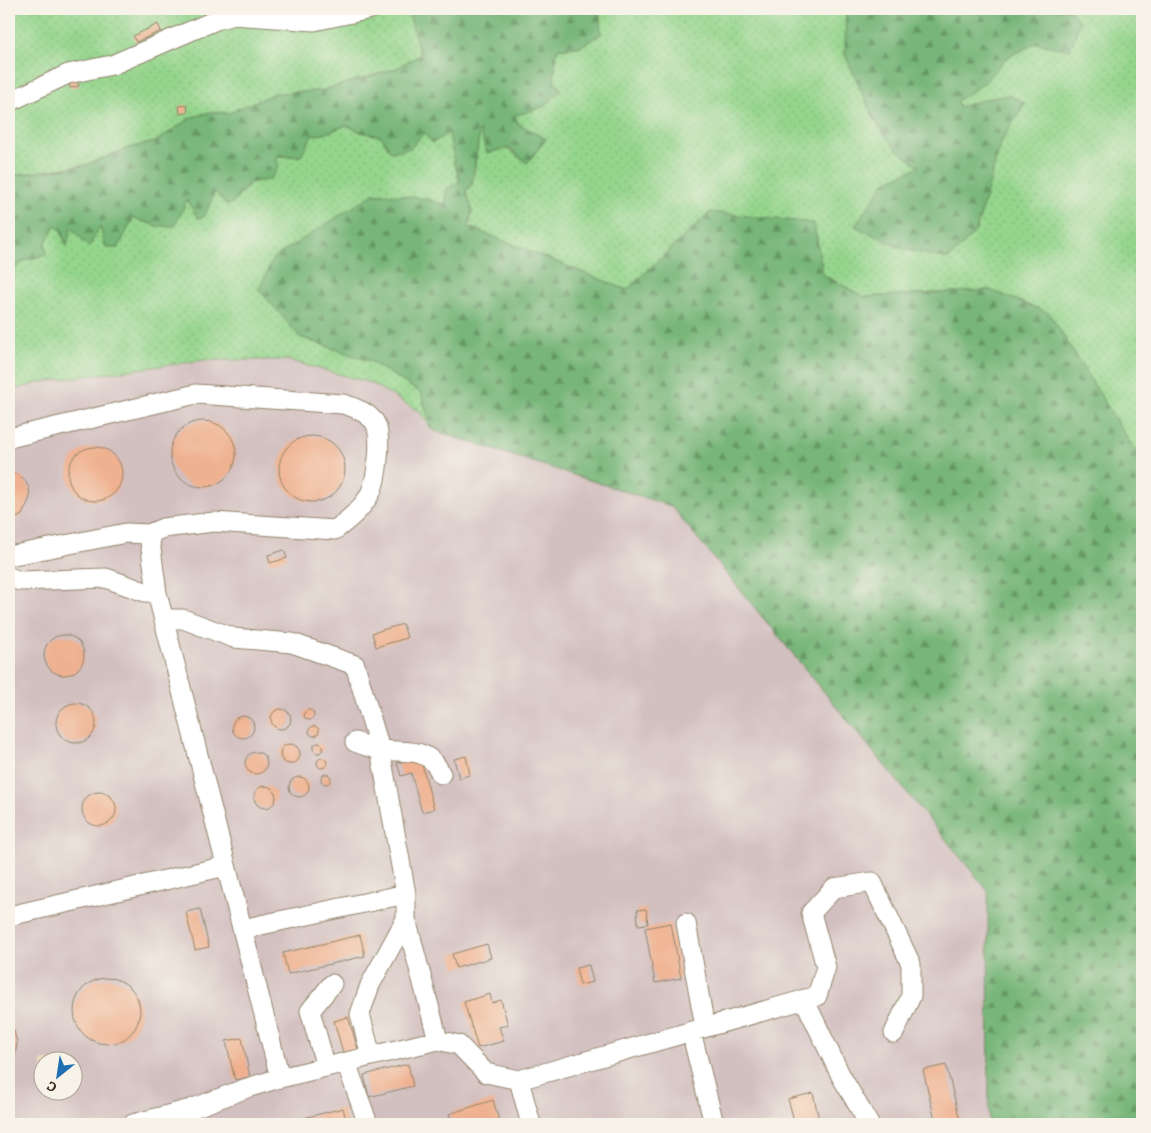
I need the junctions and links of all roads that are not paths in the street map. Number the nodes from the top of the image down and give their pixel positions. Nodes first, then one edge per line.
1 (371, 9) edge
2 (9, 102) edge
3 (9, 438) edge
4 (148, 534) junction
5 (9, 556) edge
6 (9, 577) edge
7 (157, 593) junction
8 (164, 619) junction
9 (355, 742) dead end
10 (380, 750) junction
11 (441, 774) dead end
12 (226, 866) junction
13 (406, 894) junction
14 (10, 912) edge
15 (406, 919) junction
16 (686, 922) dead end
17 (242, 929) junction
18 (332, 984) dead end
19 (804, 1000) junction
20 (698, 1029) junction
21 (894, 1033) dead end
22 (438, 1040) junction
23 (371, 1056) junction
24 (346, 1062) junction
25 (326, 1067) junction
26 (280, 1078) junction
27 (519, 1080) junction
28 (134, 1124) edge
29 (368, 1124) edge
30 (531, 1124) edge
31 (714, 1124) edge
32 (869, 1124) edge

1 - 2 lane
3 - 4 lane
4 - 5 lane
4 - 7 lane
6 - 7 lane
7 - 8 lane
8 - 10 lane
8 - 12 lane
9 - 10 lane
10 - 11 lane
10 - 13 lane
12 - 14 lane
12 - 17 lane
13 - 15 lane
13 - 17 lane
15 - 22 lane
15 - 23 lane
16 - 20 lane
17 - 26 lane
18 - 25 lane
19 - 20 lane
19 - 21 lane
19 - 32 lane
20 - 27 lane
20 - 31 lane
22 - 23 lane
22 - 27 lane
23 - 24 lane
24 - 25 lane
24 - 29 lane
25 - 26 lane
26 - 28 lane
27 - 30 lane

